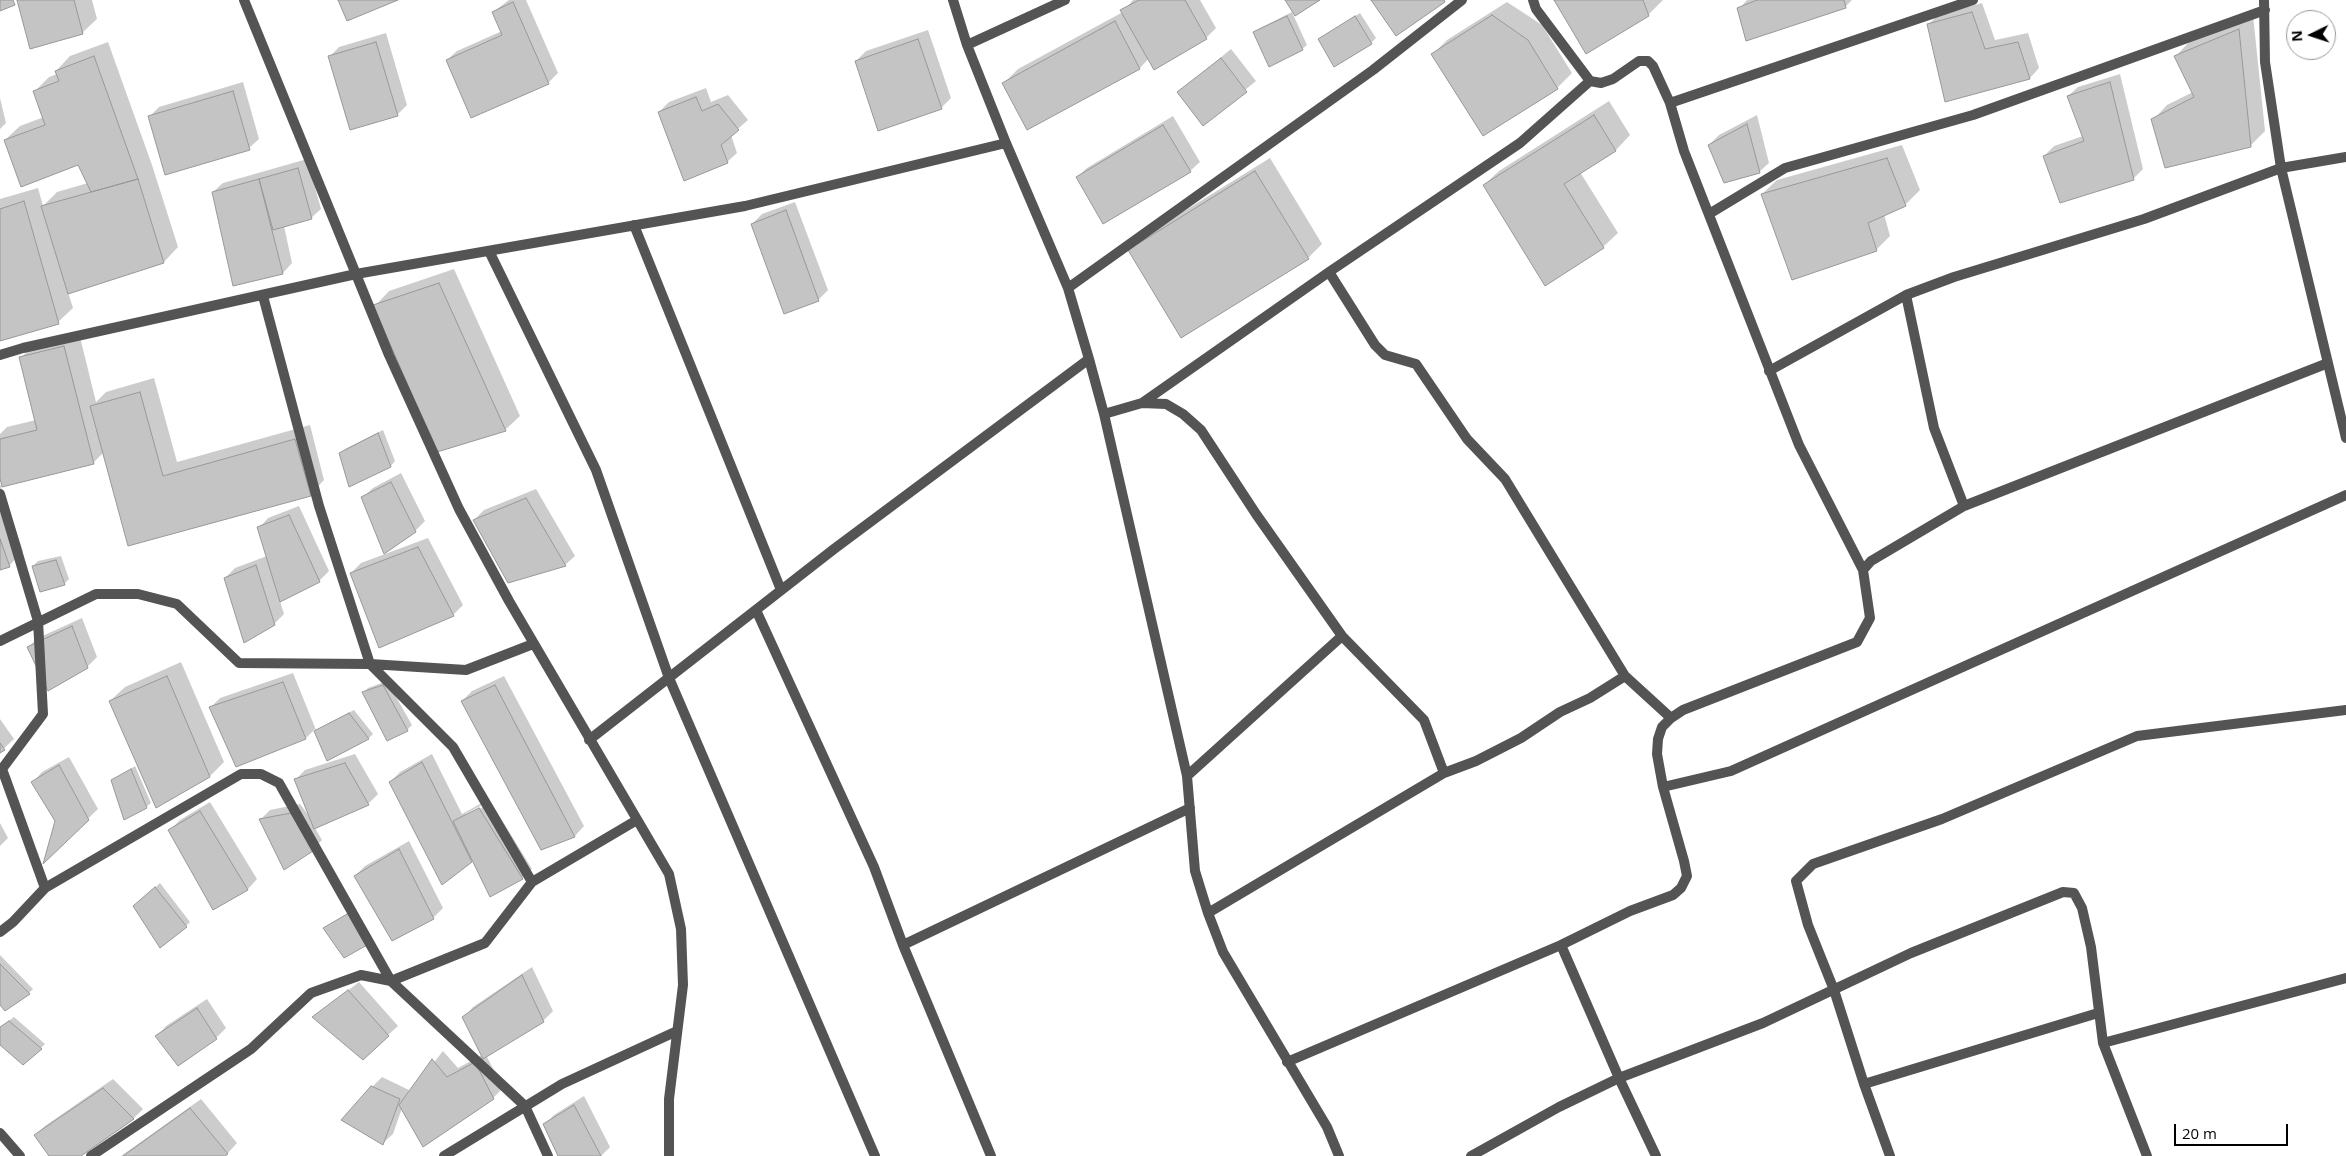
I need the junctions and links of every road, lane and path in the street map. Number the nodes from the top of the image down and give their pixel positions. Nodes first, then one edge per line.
1 (244, 0) edge
2 (953, 0) edge
3 (1065, 0) edge
4 (1462, 0) edge
5 (1533, 0) edge
6 (1973, 0) edge
7 (2264, 5) edge
8 (967, 45) junction
9 (1590, 81) junction
10 (1670, 103) junction
11 (1006, 143) junction
12 (2346, 157) edge
13 (2281, 168) junction
14 (1709, 214) junction
15 (634, 225) junction
16 (489, 251) junction
17 (1329, 272) junction
18 (356, 274) junction
19 (1068, 288) junction
20 (1906, 294) junction
21 (263, 296) junction
22 (0, 355) edge
23 (1089, 359) junction
24 (2328, 363) junction
25 (1769, 371) junction
26 (1142, 403) junction
27 (1104, 414) junction
28 (2346, 438) edge
29 (0, 494) edge
30 (2346, 495) edge
31 (1964, 506) junction
32 (1863, 570) junction
33 (781, 590) junction
34 (756, 610) junction
35 (38, 621) junction
36 (1342, 636) junction
37 (0, 641) edge
38 (533, 644) junction
39 (370, 664) junction
40 (1625, 676) junction
41 (668, 678) junction
42 (2346, 710) edge
43 (1670, 718) junction
44 (589, 740) junction
45 (1, 769) edge
46 (1444, 772) junction
47 (1187, 776) junction
48 (1663, 787) junction
49 (1190, 808) junction
50 (637, 820) junction
51 (532, 882) junction
52 (45, 888) junction
53 (1208, 914) junction
54 (0, 932) edge
55 (903, 945) junction
56 (1561, 945) junction
57 (2346, 978) edge
58 (391, 980) junction
59 (1834, 990) junction
60 (2098, 1013) junction
61 (678, 1032) junction
62 (2103, 1043) junction
63 (1287, 1062) junction
64 (1619, 1078) junction
65 (1864, 1084) junction
66 (525, 1106) junction
67 (0, 1133) edge
68 (20, 1156) edge
69 (91, 1156) edge
70 (444, 1156) edge
71 (548, 1156) edge
72 (669, 1156) edge
73 (875, 1156) edge
74 (991, 1156) edge
75 (1339, 1156) edge
76 (1471, 1156) edge
77 (1656, 1156) edge
78 (1890, 1156) edge
79 (2148, 1156) edge

1 - 18 street
2 - 8 street
3 - 8 street
4 - 19 street
5 - 9 street
6 - 10 street
7 - 13 street
7 - 14 street
8 - 11 street
9 - 10 street
9 - 17 street
10 - 14 street
11 - 15 street
11 - 19 street
12 - 13 street
13 - 20 street
13 - 24 street
14 - 25 street
15 - 16 street
15 - 33 street
16 - 18 street
16 - 41 street
17 - 26 street
17 - 40 street
18 - 21 street
18 - 38 street
19 - 23 street
20 - 25 street
20 - 31 street
21 - 22 street
21 - 39 street
23 - 27 street
23 - 33 street
24 - 28 street
24 - 31 street
25 - 32 street
26 - 27 street
26 - 36 street
27 - 47 street
29 - 35 street
30 - 48 street
31 - 32 street
32 - 43 street
33 - 34 street
34 - 41 street
34 - 55 street
35 - 37 street
35 - 39 street
35 - 45 street
36 - 46 street
36 - 47 street
38 - 39 street
38 - 44 street
39 - 51 street
40 - 43 street
40 - 46 street
41 - 44 street
41 - 73 street
42 - 59 street
43 - 48 street
44 - 50 street
45 - 52 street
46 - 53 street
47 - 49 street
48 - 56 street
49 - 53 street
49 - 55 street
50 - 51 street
50 - 61 street
51 - 58 street
52 - 54 street
52 - 58 street
53 - 63 street
55 - 74 street
56 - 63 street
56 - 64 street
57 - 62 street
58 - 66 street
58 - 69 street
59 - 60 street
59 - 64 street
59 - 65 street
60 - 62 street
60 - 65 street
61 - 66 street
61 - 72 street
62 - 79 street
63 - 75 street
64 - 76 street
64 - 77 street
65 - 78 street
66 - 70 street
66 - 71 street
67 - 68 street

